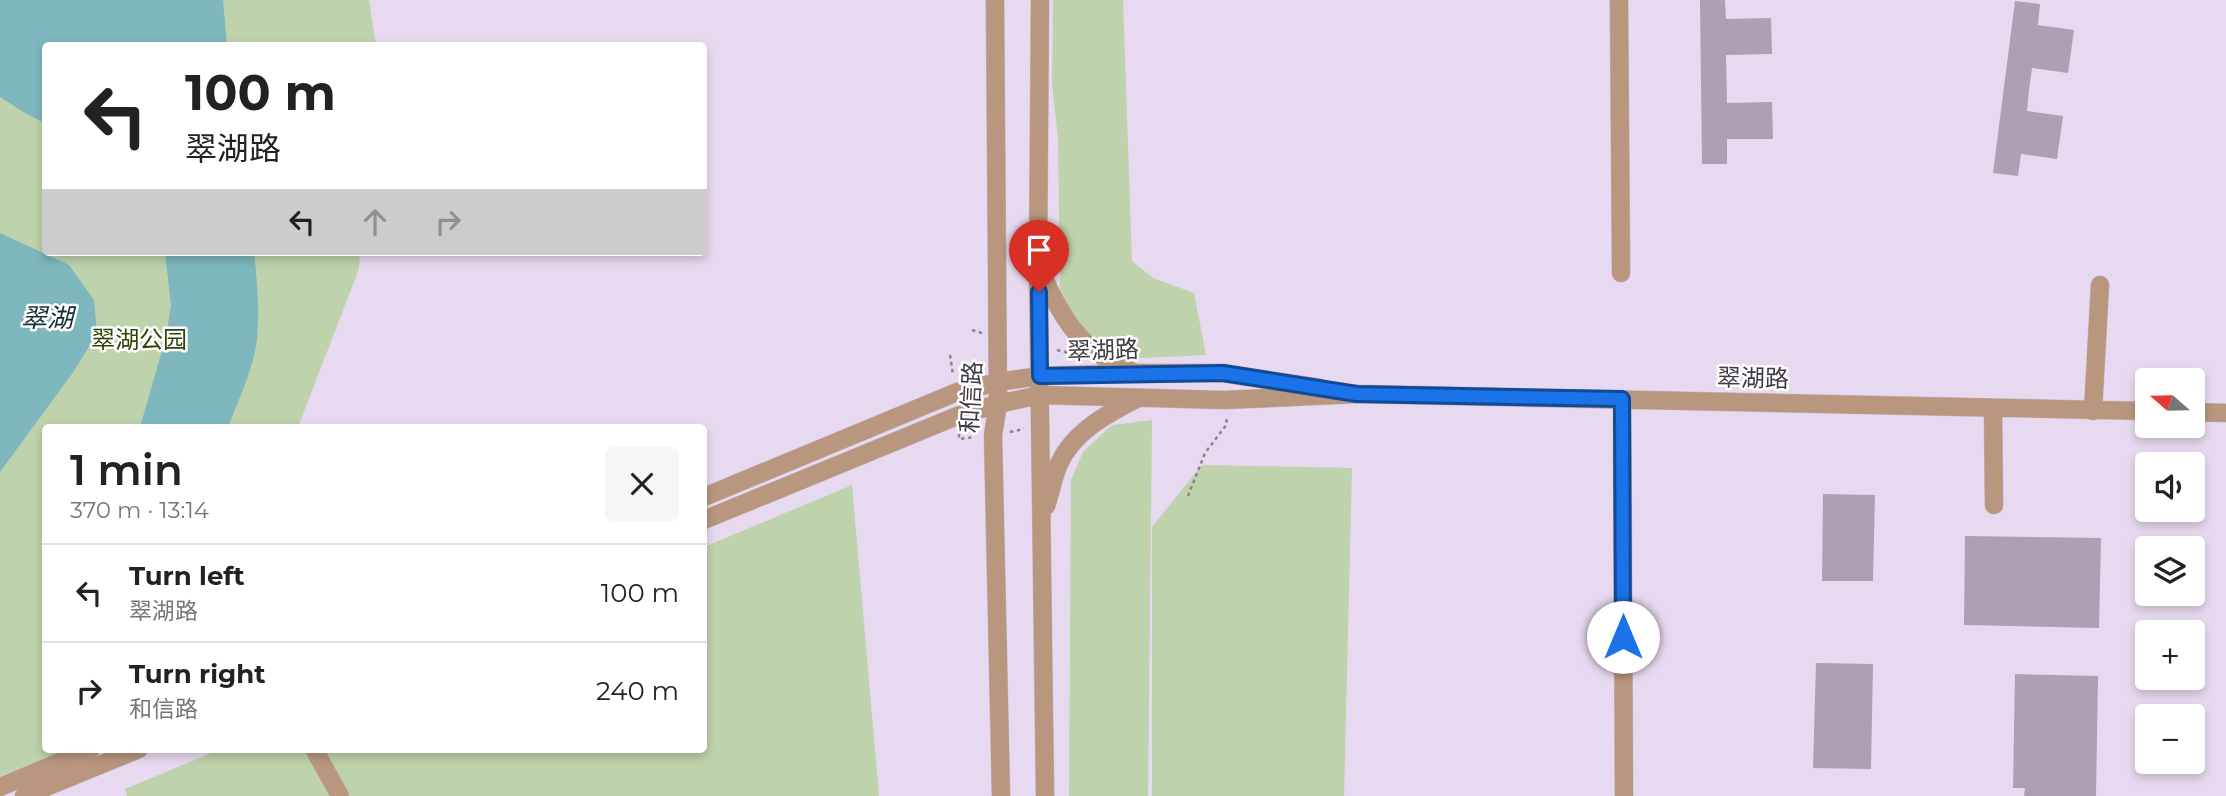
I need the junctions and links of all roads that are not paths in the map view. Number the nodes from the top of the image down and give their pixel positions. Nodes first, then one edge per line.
1 (995, 0) edge
2 (1041, 0) edge
3 (1619, 0) edge
4 (1038, 265) junction
5 (1621, 273) dead end
6 (2100, 285) dead end
7 (1138, 373) junction
8 (1040, 376) junction
9 (998, 382) junction
10 (1357, 394) junction
11 (1040, 395) junction
12 (1139, 398) junction
13 (1622, 399) junction
14 (998, 404) junction
15 (1993, 409) junction
16 (2093, 411) junction
17 (2135, 411) edge
18 (2205, 412) edge
19 (2226, 413) edge
20 (707, 496) edge
21 (1994, 505) dead end
22 (707, 519) edge
23 (1041, 523) junction
24 (81, 753) edge
25 (129, 753) edge
26 (316, 753) edge
27 (0, 787) edge
28 (24, 796) edge
29 (340, 796) edge
30 (1001, 796) edge
31 (1045, 796) edge
32 (1624, 796) edge

1 - 9 street, 和信路
2 - 4 street
3 - 5 street
4 - 7 street
4 - 8 street
6 - 16 street
7 - 8 street, 翠湖路
7 - 10 street, 翠湖路
8 - 9 street, 翠湖路
8 - 11 street
9 - 14 street, 和信路
9 - 20 street, 翠湖路
10 - 12 street, 翠湖路
10 - 13 street, 翠湖路
11 - 12 street, 翠湖路
11 - 14 street, 翠湖路
11 - 23 street
12 - 23 street
13 - 15 street, 翠湖路
13 - 32 street
14 - 22 street, 翠湖路
14 - 30 street, 和信路
15 - 16 street, 翠湖路
15 - 21 street
16 - 17 street, 翠湖路
18 - 19 street
23 - 31 street
24 - 27 street
25 - 28 street
26 - 29 street

